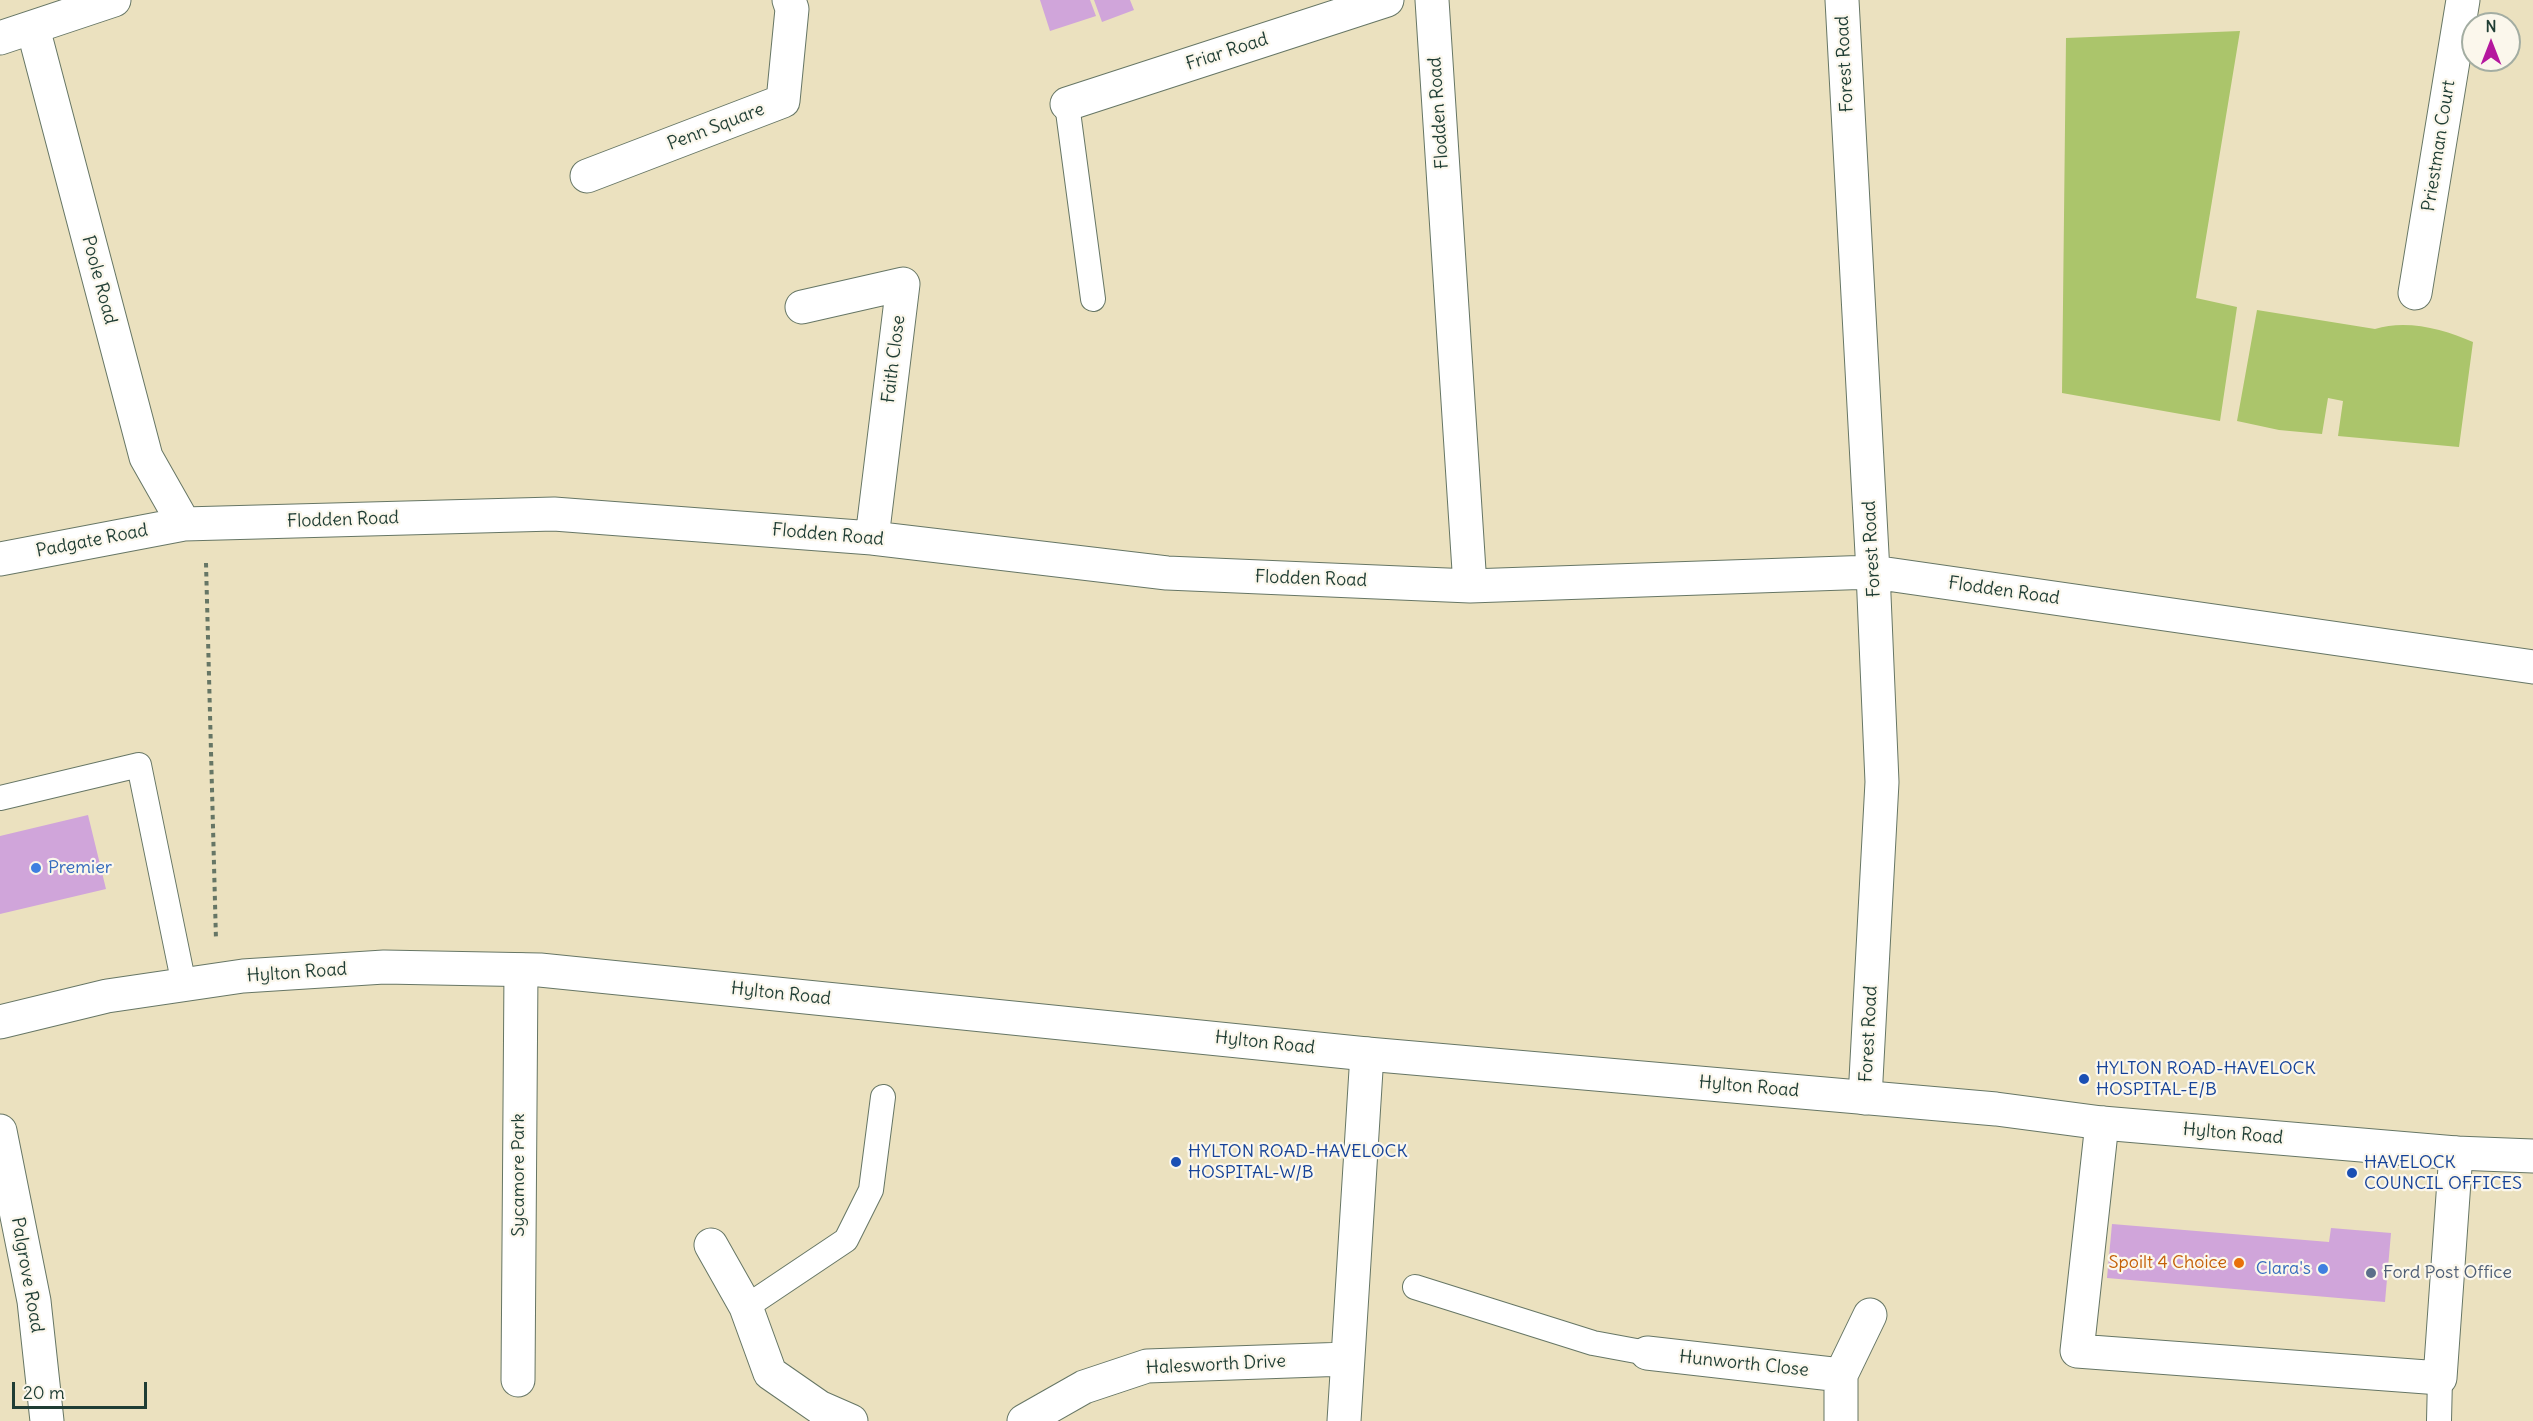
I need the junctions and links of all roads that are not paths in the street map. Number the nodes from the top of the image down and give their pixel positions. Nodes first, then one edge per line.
1 (114, 0) edge
2 (789, 0) edge
3 (1387, 0) edge
4 (1432, 0) edge
5 (1842, 0) edge
6 (2463, 0) edge
7 (33, 28) junction
8 (0, 38) edge
9 (1067, 104) joint
10 (587, 176) dead end
11 (2415, 293) dead end
12 (1093, 299) dead end
13 (802, 307) dead end
14 (194, 524) junction
15 (872, 538) junction
16 (0, 559) edge
17 (1874, 572) junction
18 (1470, 586) junction
19 (2533, 667) edge
20 (0, 798) edge
21 (521, 970) junction
22 (184, 985) junction
23 (0, 1022) edge
24 (1367, 1054) junction
25 (883, 1097) dead end
26 (1865, 1098) junction
27 (2102, 1123) junction
28 (0, 1131) edge
29 (2456, 1153) junction
30 (2533, 1156) edge
31 (711, 1245) dead end
32 (1415, 1287) dead end
33 (746, 1307) junction
34 (1870, 1315) dead end
35 (1647, 1353) joint
36 (1347, 1359) junction
37 (1840, 1374) junction
38 (2440, 1378) junction
39 (518, 1380) dead end
40 (47, 1421) edge
41 (851, 1421) edge
42 (1024, 1421) edge
43 (1344, 1421) edge
44 (1842, 1421) edge
45 (2439, 1421) edge

1 - 7 street
2 - 10 street, Penn Square
3 - 9 street, Friar Road
4 - 18 street, Flodden Road
5 - 17 street, Forest Road
6 - 11 street, Priestman Court
7 - 8 street
7 - 14 street, Poole Road
9 - 12 lane
13 - 15 street, Faith Close
14 - 15 street, Flodden Road
14 - 16 street, Padgate Road
15 - 18 street, Flodden Road
17 - 18 street, Flodden Road
17 - 19 street, Flodden Road
17 - 26 street, Forest Road
20 - 22 lane
21 - 22 street, Hylton Road
21 - 24 street, Hylton Road
21 - 39 street, Sycamore Park
22 - 23 street, Hylton Road
24 - 26 street, Hylton Road
24 - 36 street
25 - 33 lane
26 - 27 street, Hylton Road
27 - 29 street, Hylton Road
27 - 38 street
28 - 40 street, Palgrove Road
29 - 30 street, Hylton Road
29 - 38 street
31 - 33 street
32 - 35 lane
33 - 41 street
34 - 37 street
35 - 37 street, Hunworth Close
36 - 42 street, Halesworth Drive
36 - 43 street
37 - 44 street
38 - 45 lane

